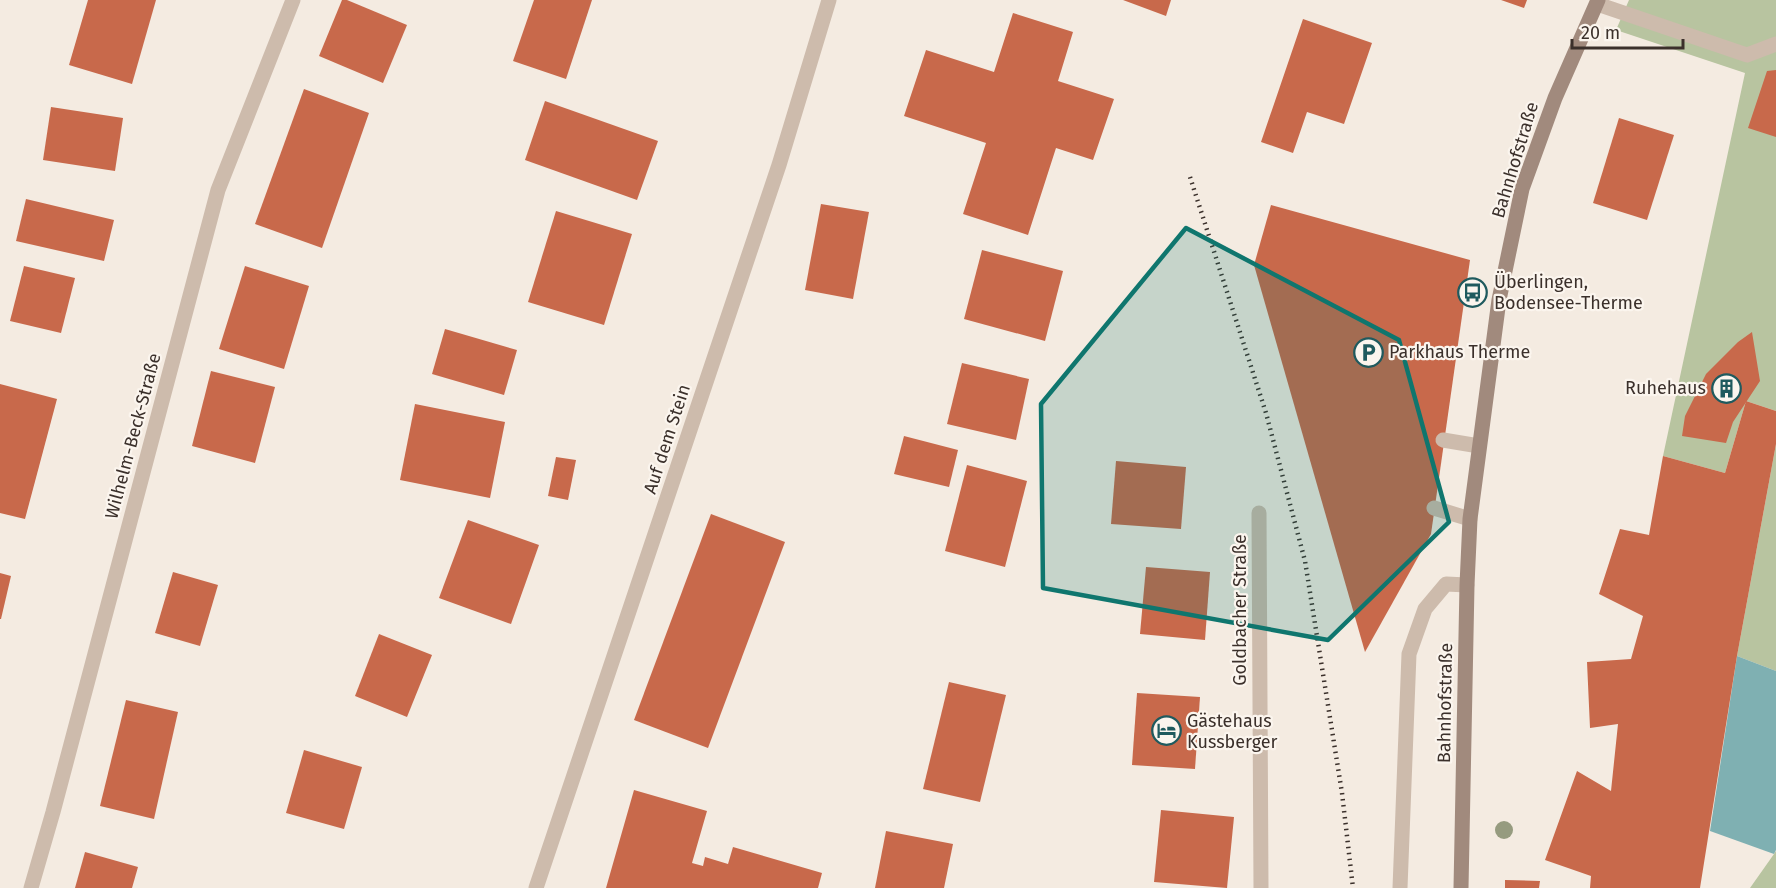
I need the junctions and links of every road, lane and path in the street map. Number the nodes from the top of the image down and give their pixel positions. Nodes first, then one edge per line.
1 (293, 0) edge
2 (824, 2) edge
3 (1598, 2) edge
4 (1776, 44) edge
5 (1443, 440) dead end
6 (1479, 447) junction
7 (1434, 508) dead end
8 (1260, 513) dead end
9 (1470, 519) junction
10 (1467, 585) junction
11 (31, 888) edge
12 (536, 888) edge
13 (1261, 888) edge
14 (1400, 888) edge
15 (1461, 888) edge

1 - 11 street, Wilhelm-Beck-Straße
2 - 12 street, Auf dem Stein
3 - 4 street
3 - 6 street, Bahnhofstraße
5 - 6 street
6 - 9 street, Bahnhofstraße
7 - 9 street
8 - 13 street, Goldbacher Straße
9 - 10 street, Bahnhofstraße
10 - 14 street
10 - 15 street, Bahnhofstraße

